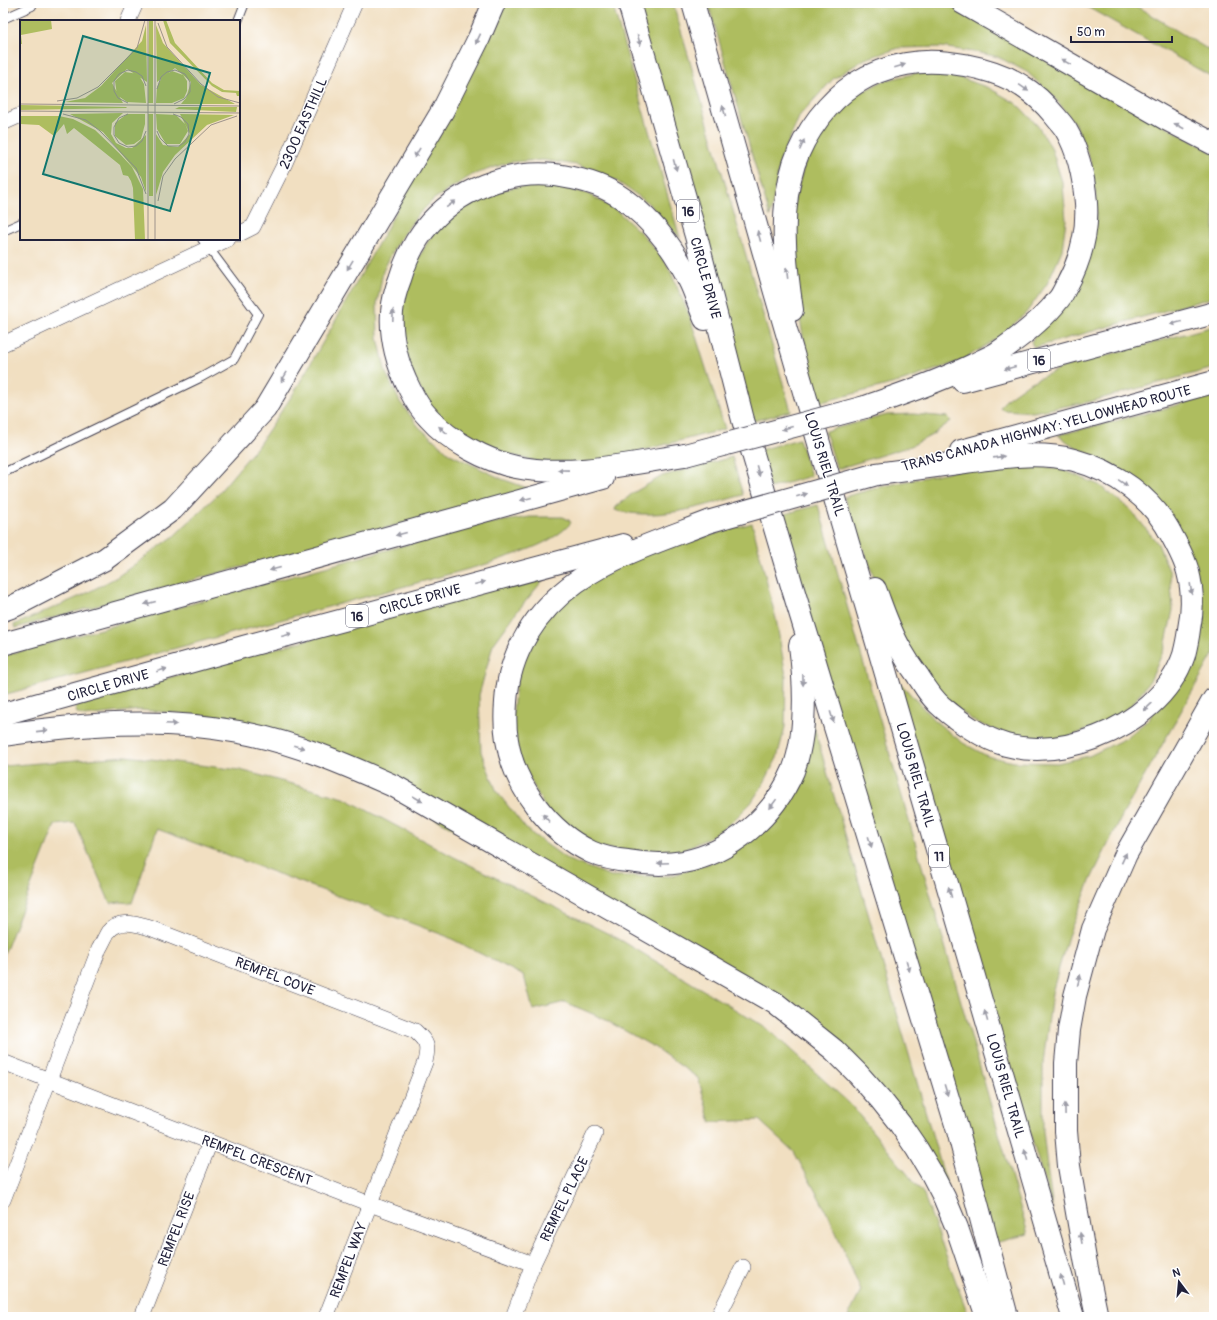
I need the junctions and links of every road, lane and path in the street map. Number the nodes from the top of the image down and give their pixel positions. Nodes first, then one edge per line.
1 (33, 3) edge
2 (136, 3) edge
3 (245, 3) edge
4 (355, 3) edge
5 (494, 3) edge
6 (629, 3) edge
7 (693, 3) edge
8 (963, 3) edge
9 (3, 19) edge
10 (128, 20) edge
11 (238, 20) edge
12 (20, 115) edge
13 (3, 123) edge
14 (1214, 144) edge
15 (20, 224) edge
16 (3, 232) edge
17 (240, 234) edge
18 (224, 240) edge
19 (206, 244) edge
20 (1214, 313) edge
21 (3, 344) edge
22 (1214, 382) edge
23 (805, 394) junction
24 (865, 407) junction
25 (743, 420) junction
26 (685, 455) junction
27 (824, 457) junction
28 (3, 473) edge
29 (877, 474) junction
30 (711, 521) junction
31 (792, 586) junction
32 (3, 610) edge
33 (3, 644) edge
34 (1214, 699) edge
35 (3, 714) edge
36 (3, 736) edge
37 (3, 1062) edge
38 (50, 1080) junction
39 (595, 1134) dead end
40 (210, 1142) junction
41 (3, 1200) edge
42 (370, 1204) junction
43 (533, 1264) junction
44 (743, 1267) dead end
45 (142, 1317) edge
46 (326, 1317) edge
47 (513, 1317) edge
48 (718, 1317) edge
49 (987, 1317) edge
50 (1007, 1317) edge
51 (1073, 1317) edge
52 (1097, 1317) edge

1 - 9 lane
2 - 10 street
3 - 11 lane
4 - 17 street, 2300 EASTHILL
5 -> 32 highway
6 -> 25 highway, CIRCLE DRIVE / 16
23 -> 7 highway
14 -> 8 highway
12 - 13 street
15 - 16 lane
18 - 19 street
19 - 21 street
19 - 28 lane
20 -> 24 highway, 16
22 - 29 highway, TRANS CANADA HIGHWAY: YELLOWHEAD ROUTE / 16
23 -> 24 highway
23 - 27 highway, LOUIS RIEL TRAIL / 11
24 -> 26 highway, 16, bridge
26 -> 25 highway
25 -> 31 highway, CIRCLE DRIVE / 16
26 -> 33 highway, 16
29 -> 27 highway
51 -> 27 highway, LOUIS RIEL TRAIL / 11
30 -> 29 highway, CIRCLE DRIVE / 16, bridge
31 -> 30 highway
35 -> 30 highway, CIRCLE DRIVE / 16
31 -> 50 highway
52 -> 34 highway
36 -> 49 highway
37 - 38 street, REMPEL CRESCENT
38 - 40 street, REMPEL CRESCENT
38 - 41 street
38 - 42 street, REMPEL COVE
39 - 43 street, REMPEL PLACE
40 - 42 street, REMPEL CRESCENT
40 - 45 street, REMPEL RISE
42 - 43 street, REMPEL CRESCENT
42 - 46 street, REMPEL WAY
43 - 47 street
44 - 48 street

